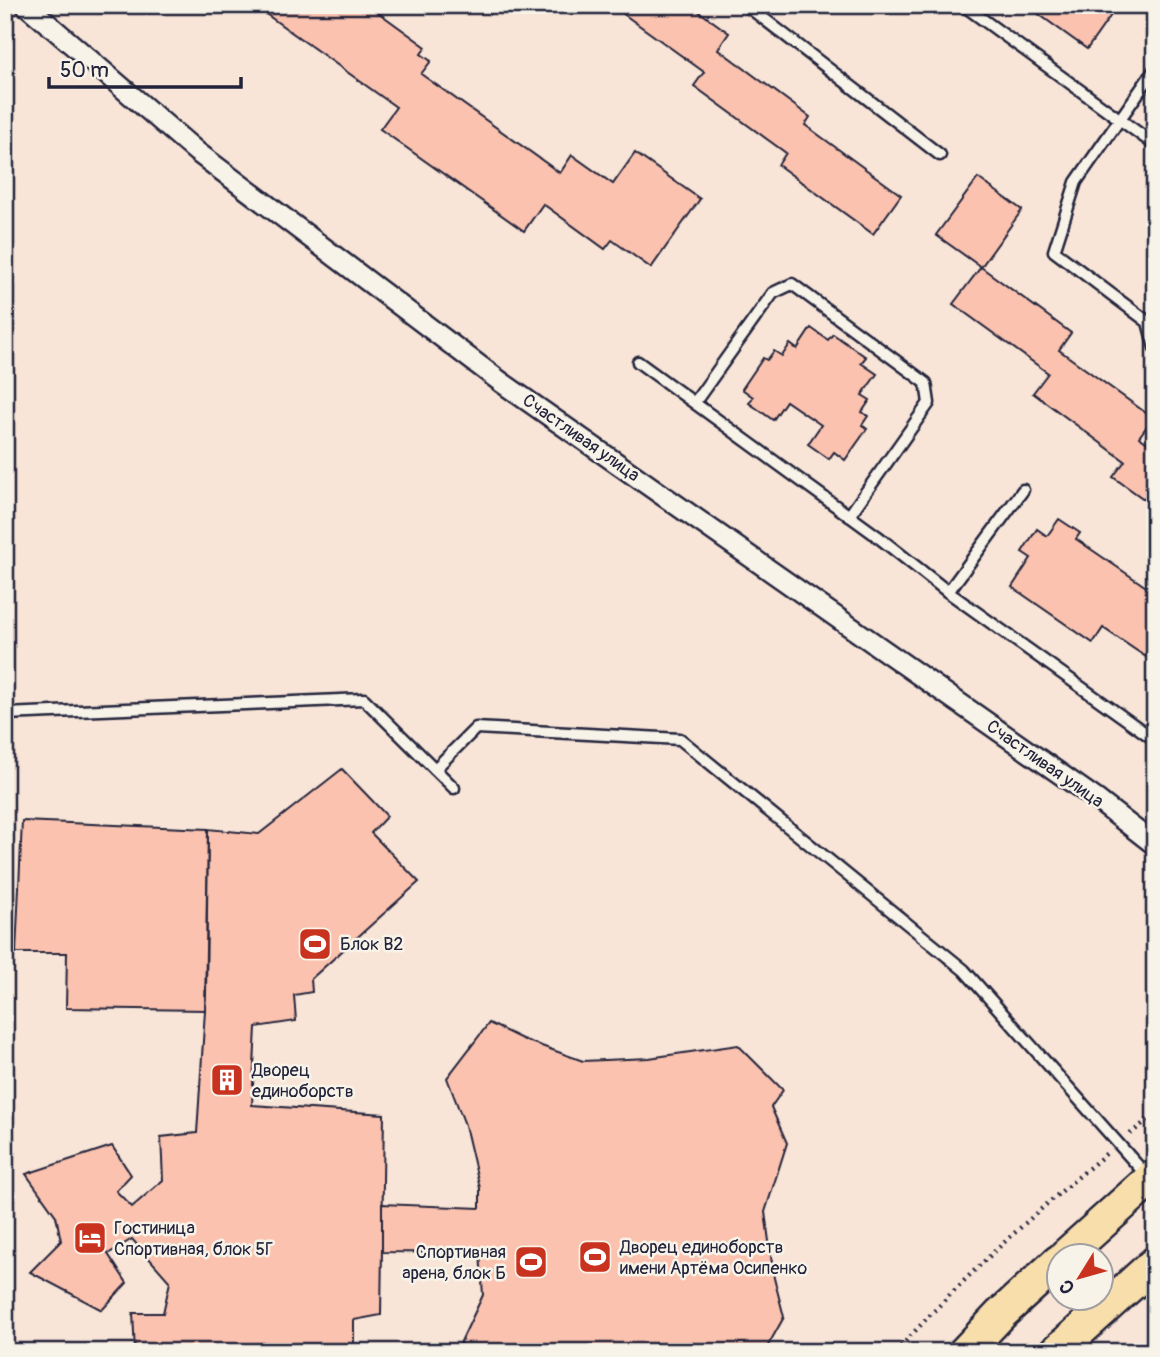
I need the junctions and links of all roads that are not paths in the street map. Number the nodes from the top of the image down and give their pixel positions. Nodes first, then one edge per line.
1 (26, 5) edge
2 (567, 5) edge
3 (572, 5) edge
4 (746, 5) edge
5 (962, 5) edge
6 (1155, 69) edge
7 (1120, 120) junction
8 (1155, 145) edge
9 (940, 155) dead end
10 (1155, 348) edge
11 (638, 362) dead end
12 (695, 402) junction
13 (1023, 490) dead end
14 (849, 516) junction
15 (948, 592) junction
16 (5, 714) edge
17 (1155, 740) edge
18 (435, 769) junction
19 (454, 788) dead end
20 (1155, 845) edge
21 (1152, 1177) edge
22 (1080, 1242) edge
23 (1155, 1263) edge
24 (1044, 1275) edge
25 (965, 1352) edge
26 (1056, 1352) edge

1 - 20 street, Счастливая улица
2 - 3 lane
4 - 9 lane
5 - 7 lane
6 - 7 lane
7 - 8 lane
7 - 10 lane
11 - 12 lane
12 - 14 lane
12 - 14 lane
13 - 15 lane
14 - 15 lane
15 - 17 lane
16 - 18 lane
18 - 19 lane
18 - 21 lane
21 - 22 main road
23 - 26 main road
24 - 25 main road

